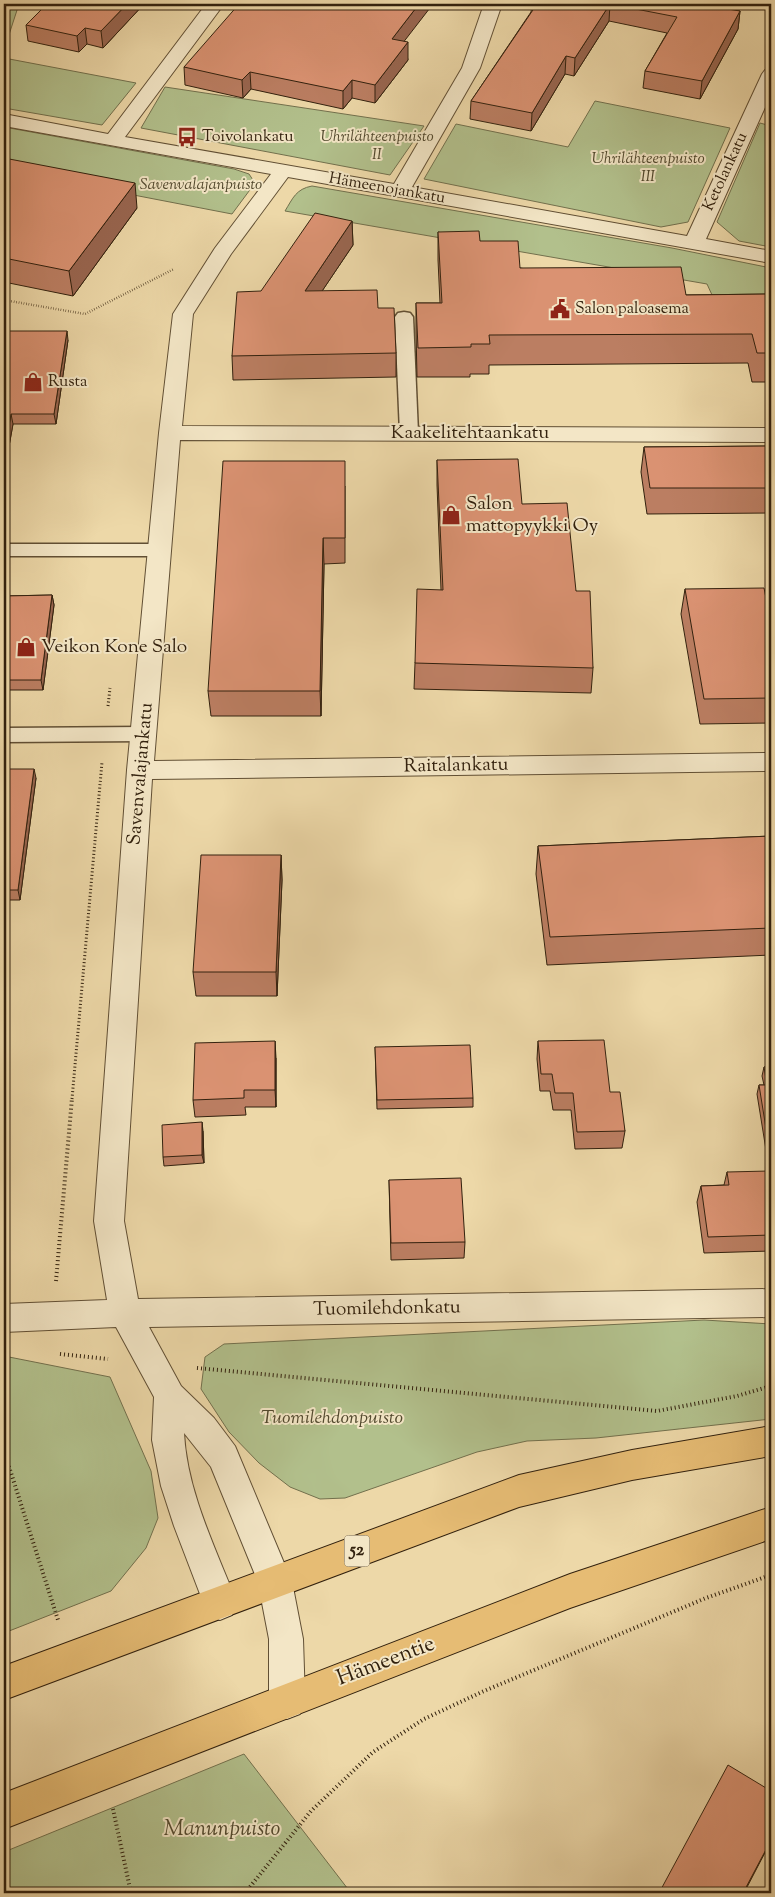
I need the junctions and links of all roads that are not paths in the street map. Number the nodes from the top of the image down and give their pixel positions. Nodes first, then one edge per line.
1 (215, 4) edge
2 (493, 4) edge
3 (771, 74) edge
4 (4, 120) edge
5 (113, 140) junction
6 (282, 172) junction
7 (400, 190) junction
8 (694, 243) junction
9 (771, 258) edge
10 (404, 316) dead end
11 (170, 432) junction
12 (409, 433) junction
13 (771, 435) edge
14 (4, 550) edge
15 (160, 550) junction
16 (144, 734) junction
17 (4, 735) edge
18 (771, 762) edge
19 (140, 770) junction
20 (771, 1304) edge
21 (125, 1313) junction
22 (4, 1318) edge
23 (170, 1396) junction
24 (771, 1441) edge
25 (771, 1523) edge
26 (275, 1582) junction
27 (220, 1603) junction
28 (4, 1683) edge
29 (287, 1701) junction
30 (4, 1811) edge

1 - 5 street
2 - 7 street
3 - 8 street, Ketolankatu
4 - 5 street, Hämeenojankatu
5 - 6 street, Hämeenojankatu
6 - 7 street, Hämeenojankatu
6 - 11 street, Savenvalajankatu
7 - 8 street, Hämeenojankatu
8 - 9 street, Hämeenojankatu
10 - 12 lane
11 - 12 street, Kaakelitehtaankatu
11 - 15 street, Savenvalajankatu
12 - 13 street, Kaakelitehtaankatu
14 - 15 lane
15 - 16 street, Savenvalajankatu
16 - 17 lane
16 - 19 street, Savenvalajankatu
18 - 19 street, Raitalankatu
19 - 21 street, Savenvalajankatu
20 - 21 street, Tuomilehdonkatu
21 - 22 street, Tuomilehdonkatu
21 - 23 street, Savenvalajankatu
23 - 26 street, Savenvalajankatu
23 - 27 street
24 - 26 main road, 52
25 - 29 main road, Hämeentie
26 - 27 main road, 52
26 - 29 street, Savenvalajankatu
27 - 28 main road, 52
29 - 30 main road, Hämeentie

